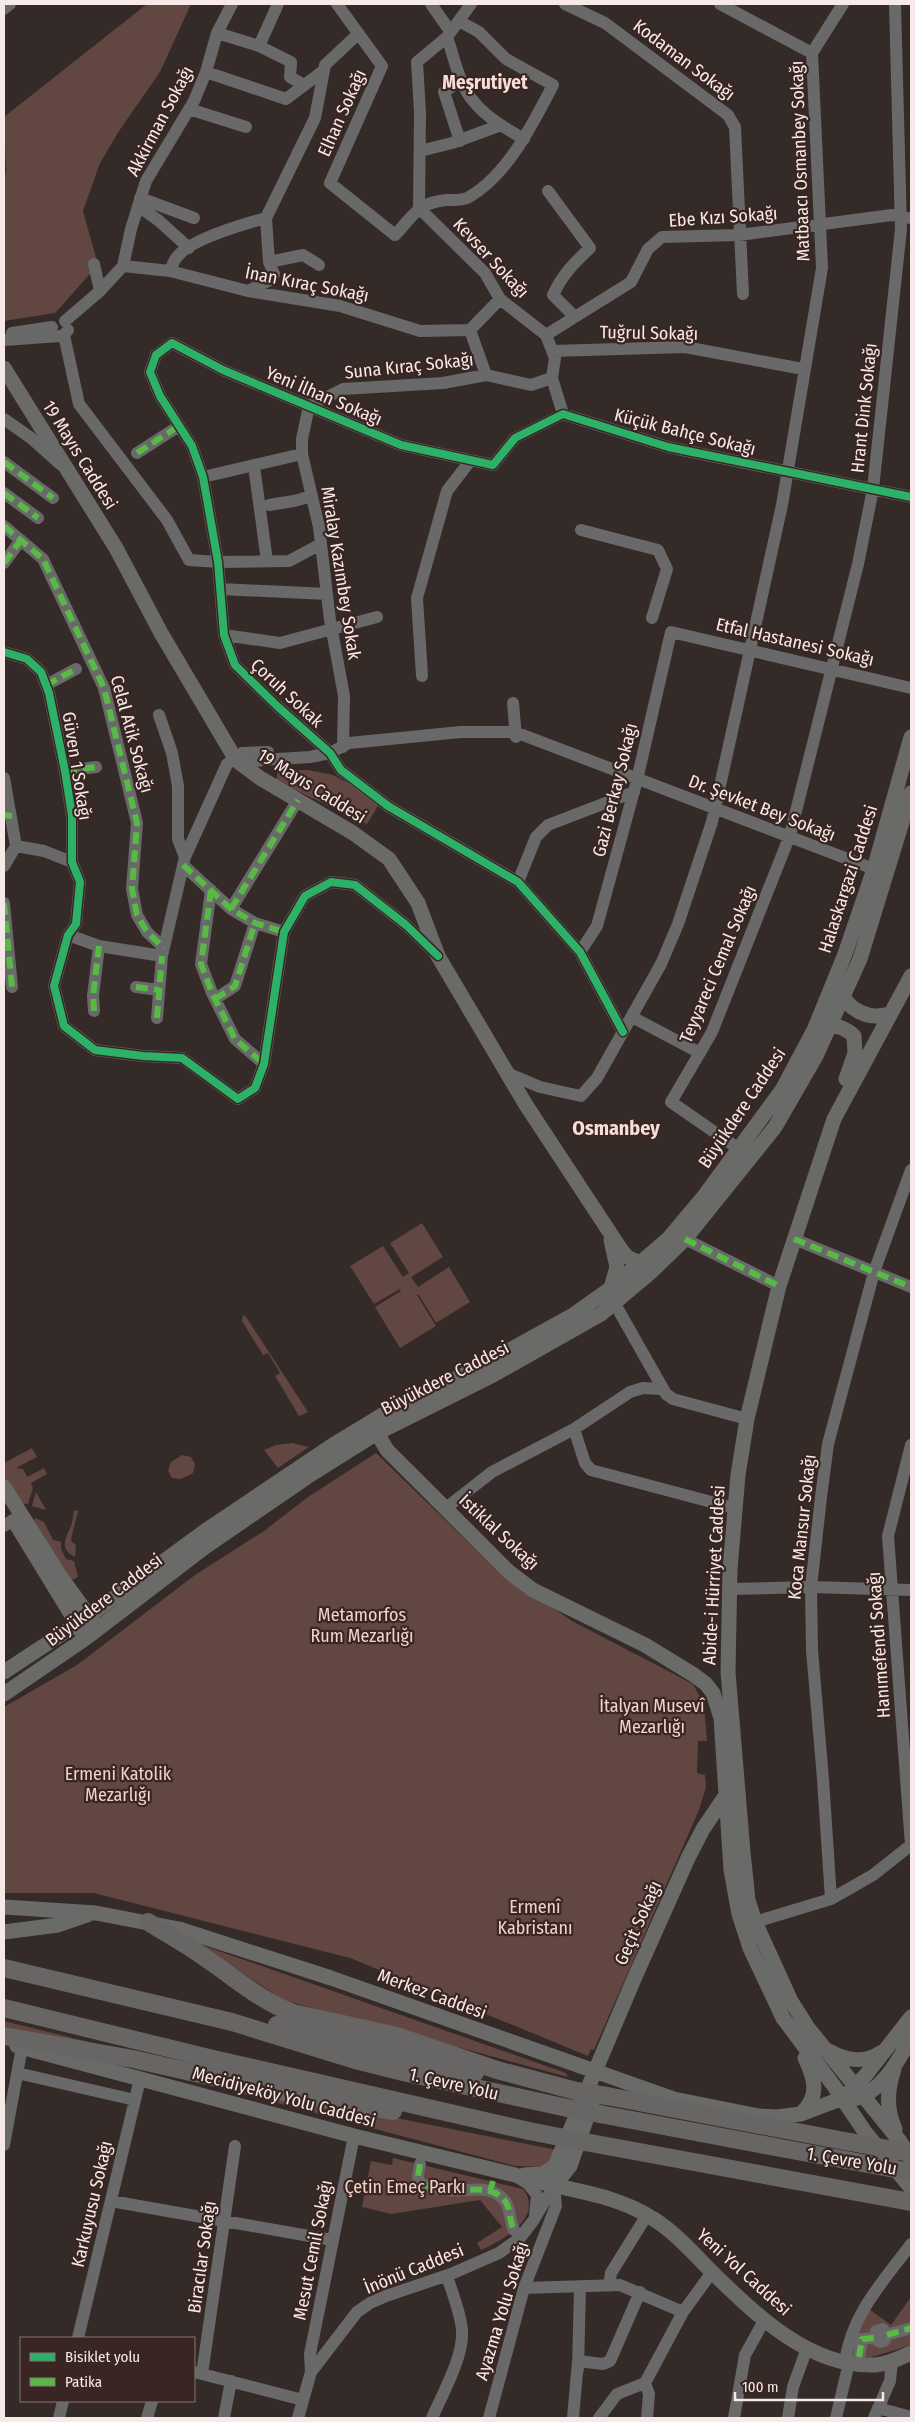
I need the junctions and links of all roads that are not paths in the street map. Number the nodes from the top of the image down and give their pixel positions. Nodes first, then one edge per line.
1 (10, 4) edge
2 (232, 4) edge
3 (278, 4) edge
4 (337, 4) edge
5 (431, 4) edge
6 (471, 4) edge
7 (565, 4) edge
8 (720, 4) edge
9 (843, 4) edge
10 (895, 4) edge
11 (4, 9) edge
12 (452, 30) junction
13 (217, 33) junction
14 (358, 34) junction
15 (259, 46) junction
16 (812, 53) junction
17 (206, 72) junction
18 (323, 72) junction
19 (461, 80) junction
20 (304, 85) junction
21 (189, 109) junction
22 (501, 125) junction
23 (246, 127) dead end
24 (524, 139) junction
25 (460, 141) junction
26 (420, 151) junction
27 (548, 191) dead end
28 (139, 202) junction
29 (419, 208) junction
30 (906, 217) edge
31 (194, 218) dead end
32 (266, 224) junction
33 (821, 226) junction
34 (739, 235) junction
35 (189, 248) junction
36 (94, 264) dead end
37 (319, 265) dead end
38 (123, 266) junction
39 (271, 268) junction
40 (170, 271) junction
41 (100, 291) junction
42 (248, 291) junction
43 (743, 294) dead end
44 (282, 295) junction
45 (500, 299) junction
46 (574, 317) junction
47 (470, 330) junction
48 (4, 333) edge
49 (59, 333) junction
50 (546, 335) junction
51 (4, 340) edge
52 (172, 343) joint
53 (553, 351) junction
54 (4, 368) edge
55 (803, 369) junction
56 (486, 375) junction
57 (552, 378) junction
58 (309, 406) junction
59 (563, 414) junction
60 (4, 419) edge
61 (179, 426) junction
62 (137, 453) dead end
63 (302, 454) junction
64 (470, 461) junction
65 (4, 462) edge
66 (254, 466) junction
67 (787, 471) junction
68 (203, 477) junction
69 (72, 480) junction
70 (873, 489) junction
71 (4, 493) edge
72 (312, 496) junction
73 (911, 497) edge
74 (53, 498) dead end
75 (269, 505) dead end
76 (38, 518) dead end
77 (4, 526) edge
78 (581, 530) dead end
79 (21, 540) junction
80 (321, 544) junction
81 (267, 561) junction
82 (218, 562) junction
83 (4, 563) edge
84 (220, 589) junction
85 (327, 594) junction
86 (377, 617) dead end
87 (652, 618) dead end
88 (332, 630) junction
89 (672, 632) joint
90 (224, 634) junction
91 (751, 649) junction
92 (4, 652) edge
93 (831, 668) junction
94 (76, 669) dead end
95 (422, 676) dead end
96 (46, 685) junction
97 (911, 688) edge
98 (513, 704) dead end
99 (159, 714) dead end
100 (516, 735) junction
101 (911, 737) edge
102 (343, 747) junction
103 (330, 753) junction
104 (236, 760) junction
105 (96, 767) dead end
106 (65, 771) junction
107 (4, 778) edge
108 (636, 786) junction
109 (911, 793) edge
110 (298, 800) junction
111 (715, 809) junction
112 (8, 816) edge
113 (790, 836) junction
114 (16, 846) junction
115 (184, 861) junction
116 (72, 862) junction
117 (4, 866) edge
118 (874, 869) junction
119 (518, 882) junction
120 (211, 890) junction
121 (4, 903) edge
122 (231, 909) junction
123 (255, 923) junction
124 (284, 932) junction
125 (68, 935) junction
126 (99, 946) junction
127 (163, 952) junction
128 (580, 952) junction
129 (845, 954) junction
130 (438, 956) junction
131 (911, 976) edge
132 (12, 987) dead end
133 (136, 987) dead end
134 (160, 990) junction
135 (843, 997) junction
136 (215, 999) junction
137 (94, 1011) dead end
138 (889, 1014) junction
139 (632, 1017) junction
140 (157, 1018) dead end
141 (831, 1025) junction
142 (814, 1030) junction
143 (622, 1032) junction
144 (700, 1053) junction
145 (264, 1064) junction
146 (507, 1073) junction
147 (834, 1119) junction
148 (739, 1149) junction
149 (911, 1170) edge
150 (607, 1230) junction
151 (794, 1239) junction
152 (685, 1240) junction
153 (640, 1263) junction
154 (874, 1272) junction
155 (779, 1286) junction
156 (911, 1287) edge
157 (611, 1288) junction
158 (615, 1304) junction
159 (661, 1389) junction
160 (394, 1408) junction
161 (747, 1419) junction
162 (574, 1429) junction
163 (377, 1433) junction
164 (911, 1445) edge
165 (4, 1487) edge
166 (4, 1506) edge
167 (446, 1508) junction
168 (734, 1508) junction
169 (8, 1523) edge
170 (811, 1587) junction
171 (730, 1589) junction
172 (892, 1589) junction
173 (911, 1590) edge
174 (83, 1620) junction
175 (92, 1634) junction
176 (4, 1672) edge
177 (728, 1672) junction
178 (694, 1675) junction
179 (4, 1694) edge
180 (736, 1779) junction
181 (726, 1795) junction
182 (703, 1829) junction
183 (728, 1833) junction
184 (911, 1845) edge
185 (831, 1899) junction
186 (4, 1907) edge
187 (96, 1913) junction
188 (148, 1922) junction
189 (749, 1924) junction
190 (4, 1932) edge
191 (4, 1968) edge
192 (4, 2008) edge
193 (201, 2014) junction
194 (911, 2017) edge
195 (4, 2036) edge
196 (796, 2036) junction
197 (911, 2038) edge
198 (4, 2042) edge
199 (22, 2047) junction
200 (825, 2049) junction
201 (886, 2049) junction
202 (895, 2066) junction
203 (17, 2072) junction
204 (594, 2072) junction
205 (140, 2078) junction
206 (629, 2084) junction
207 (859, 2090) junction
208 (576, 2091) junction
209 (843, 2098) junction
210 (135, 2100) junction
211 (874, 2108) junction
212 (801, 2114) junction
213 (529, 2131) junction
214 (354, 2136) junction
215 (4, 2145) edge
216 (235, 2146) dead end
217 (905, 2146) edge
218 (911, 2158) edge
219 (420, 2164) dead end
220 (570, 2166) junction
221 (911, 2172) edge
222 (515, 2175) junction
223 (554, 2186) junction
224 (911, 2188) edge
225 (590, 2194) junction
226 (111, 2202) junction
227 (911, 2202) edge
228 (647, 2215) junction
229 (225, 2221) junction
230 (534, 2221) junction
231 (514, 2230) dead end
232 (332, 2240) junction
233 (911, 2244) edge
234 (712, 2272) junction
235 (447, 2276) junction
236 (610, 2286) junction
237 (580, 2287) junction
238 (524, 2288) junction
239 (640, 2292) junction
240 (683, 2312) junction
241 (765, 2319) junction
242 (911, 2328) edge
243 (78, 2337) edge
244 (807, 2348) junction
245 (911, 2353) edge
246 (852, 2359) junction
247 (578, 2361) junction
248 (892, 2361) junction
249 (311, 2372) junction
250 (198, 2373) edge
251 (231, 2381) junction
252 (644, 2384) junction
253 (303, 2400) junction
254 (63, 2402) edge
255 (152, 2402) edge
256 (876, 2413) edge
257 (911, 2417) edge
258 (59, 2418) edge
259 (147, 2418) edge
260 (224, 2418) edge
261 (298, 2418) edge
262 (432, 2418) edge
263 (489, 2418) edge
264 (573, 2418) edge
265 (599, 2418) edge
266 (647, 2418) edge
267 (734, 2418) edge
268 (788, 2418) edge
269 (836, 2418) edge

1 - 11 street
2 - 13 street, Akkirman Sokağı
3 - 15 street
4 - 14 street
5 - 12 street
6 - 12 street
7 - 34 street, Kodaman Sokağı
8 - 16 street
9 - 16 street, Matbaacı Osmanbey Sokağı
10 - 30 street, Hrant Dink Sokağı
12 - 19 street
12 - 24 street
12 - 26 street
13 - 15 street
13 - 17 street, Akkirman Sokağı
14 - 18 street
14 - 29 street, Elhan Sokağı
15 - 20 street
16 - 33 street, Matbaacı Osmanbey Sokağı
17 - 20 street
17 - 21 street, Akkirman Sokağı
18 - 20 street
18 - 32 street
19 - 22 street
19 - 25 street
21 - 23 street
21 - 28 street, Akkirman Sokağı
22 - 24 street
22 - 25 street
24 - 29 street
25 - 26 street
26 - 29 street
27 - 46 street
28 - 31 street
28 - 35 street
28 - 38 street, Akkirman Sokağı
29 - 45 street, Kevser Sokağı
30 - 33 street, Ebe Kızı Sokağı
30 - 70 street, Hrant Dink Sokağı
32 - 35 street
32 - 39 street
33 - 34 street, Ebe Kızı Sokağı
33 - 55 street, Matbaacı Osmanbey Sokağı
34 - 43 street, Kodaman Sokağı
34 - 46 street, Ebe Kızı Sokağı
35 - 40 street
36 - 41 street
37 - 39 street
38 - 40 street, İnan Kıraç Sokağı
38 - 41 street, Akkirman Sokağı
39 - 42 street
39 - 44 street
40 - 42 street, İnan Kıraç Sokağı
41 - 49 street, Akkirman Sokağı
42 - 44 street, İnan Kıraç Sokağı
44 - 47 street, İnan Kıraç Sokağı
45 - 47 street
45 - 50 street, Kevser Sokağı
46 - 50 street, Ebe Kızı Sokağı
47 - 56 street, Suna Kıraç Sokağı
48 - 49 street
49 - 51 street
49 - 82 street
50 - 53 street, Kevser Sokağı
52 - 58 street, Yeni İlhan Sokağı
52 - 61 street, Çoruh Sokak
53 - 55 street, Tuğrul Sokağı
53 - 57 street
54 - 69 main road, 19 Mayıs Caddesi
55 - 67 street, Matbaacı Osmanbey Sokağı
56 - 57 street, Suna Kıraç Sokağı
56 - 58 street, Suna Kıraç Sokağı
57 - 59 street
58 - 63 street, Miralay Kazımbey Sokak
58 - 64 street, Yeni İlhan Sokağı
59 - 64 street
59 - 67 street, Küçük Bahçe Sokağı
60 - 69 street
61 - 62 street
61 - 68 street, Çoruh Sokak
63 - 66 street
63 - 72 street, Miralay Kazımbey Sokak
64 - 95 street
65 - 74 street
66 - 68 street
66 - 81 street
67 - 70 street, Küçük Bahçe Sokağı
67 - 91 street, Matbaacı Osmanbey Sokağı
68 - 82 street, Çoruh Sokak
69 - 104 main road, 19 Mayıs Caddesi
70 - 73 street, Küçük Bahçe Sokağı
70 - 93 street, Hrant Dink Sokağı
71 - 76 street
72 - 75 street
72 - 80 street, Miralay Kazımbey Sokak
77 - 79 street, Celal Atik Sokağı
78 - 87 street
79 - 83 street
79 - 127 street, Celal Atik Sokağı
80 - 81 street
80 - 85 street, Miralay Kazımbey Sokak
81 - 82 street
82 - 84 street, Çoruh Sokak
84 - 85 street
84 - 90 street, Çoruh Sokak
85 - 88 street, Miralay Kazımbey Sokak
86 - 88 street
88 - 90 street
88 - 102 street, Miralay Kazımbey Sokak
89 - 91 street, Etfal Hastanesi Sokağı
89 - 108 street, Gazi Berkay Sokağı
90 - 103 street, Çoruh Sokak
91 - 93 street, Etfal Hastanesi Sokağı
91 - 111 street, Matbaacı Osmanbey Sokağı
92 - 96 street, Güven 1 Sokağı
93 - 97 street, Etfal Hastanesi Sokağı
93 - 113 street, Hrant Dink Sokağı
94 - 96 street
96 - 106 street, Güven 1 Sokağı
98 - 100 street
99 - 115 street
100 - 102 street, Dr. Şevket Bey Sokağı
100 - 108 street, Dr. Şevket Bey Sokağı
101 - 118 main road, Halaskargazi Caddesi
102 - 103 street, Dr. Şevket Bey Sokağı
103 - 104 street, Dr. Şevket Bey Sokağı
103 - 119 street, Çoruh Sokak
104 - 110 main road, 19 Mayıs Caddesi
104 - 115 street
105 - 106 street
106 - 116 street, Güven 1 Sokağı
107 - 112 street
108 - 111 street, Dr. Şevket Bey Sokağı
108 - 119 street
108 - 128 street, Gazi Berkay Sokağı
109 - 135 main road, Halaskargazi Caddesi
110 - 122 street
110 - 130 main road, 19 Mayıs Caddesi
111 - 113 street, Dr. Şevket Bey Sokağı
111 - 139 street, Matbaacı Osmanbey Sokağı
112 - 114 street
113 - 118 street, Dr. Şevket Bey Sokağı
113 - 144 street, Teyyareci Cemal Sokağı
114 - 116 street
114 - 117 street
115 - 120 street
115 - 127 street
116 - 125 street, Güven 1 Sokağı
118 - 129 main road, Halaskargazi Caddesi
119 - 128 street, Çoruh Sokak
120 - 122 street
120 - 136 street
121 - 132 street
122 - 123 street
123 - 124 street
123 - 136 street
124 - 130 street
124 - 145 street
125 - 126 street
125 - 145 street, Güven 1 Sokağı
126 - 127 street
126 - 137 street
127 - 134 street
128 - 143 street, Çoruh Sokak
129 - 135 main road
129 - 142 main road, Halaskargazi Caddesi
130 - 146 main road, 19 Mayıs Caddesi
131 - 138 main road, Abide-i Hürriyet Caddesi
133 - 134 street
134 - 140 street
135 - 138 main road
135 - 141 main road, Halaskargazi Caddesi
136 - 145 street
138 - 147 main road, Abide-i Hürriyet Caddesi
139 - 143 street, Matbaacı Osmanbey Sokağı
139 - 144 street
141 - 142 main road
141 - 147 main road
141 - 152 main road, Büyükdere Caddesi
142 - 148 main road, Büyükdere Caddesi
143 - 146 street, Matbaacı Osmanbey Sokağı
144 - 148 street, Teyyareci Cemal Sokağı
146 - 150 main road, 19 Mayıs Caddesi
147 - 151 main road, Abide-i Hürriyet Caddesi
148 - 153 main road, Büyükdere Caddesi
149 - 154 street, Koca Mansur Sokağı
150 - 153 main road, 19 Mayıs Caddesi
150 - 157 main road, 19 Mayıs Caddesi
151 - 154 street
151 - 155 main road, Abide-i Hürriyet Caddesi
152 - 155 street
152 - 158 main road, Büyükdere Caddesi
153 - 157 main road, Büyükdere Caddesi
154 - 156 street
154 - 170 street, Koca Mansur Sokağı
155 - 161 main road, Abide-i Hürriyet Caddesi
157 - 160 main road, Büyükdere Caddesi
158 - 159 street
158 - 163 main road, Büyükdere Caddesi
159 - 161 street
159 - 162 street
160 - 163 main road
160 - 174 main road, Büyükdere Caddesi
161 - 168 main road, Abide-i Hürriyet Caddesi
162 - 167 street
162 - 168 street
163 - 167 main road, İstiklal Sokağı
163 - 175 main road, Büyükdere Caddesi
164 - 172 street, Hanımefendi Sokağı
165 - 174 main road
166 - 169 main road
167 - 178 main road, İstiklal Sokağı
168 - 171 main road, Abide-i Hürriyet Caddesi
169 - 174 main road
170 - 171 street
170 - 172 street
170 - 185 street, Koca Mansur Sokağı
171 - 177 main road, Abide-i Hürriyet Caddesi
172 - 173 street
172 - 184 street, Hanımefendi Sokağı
174 - 175 main road
174 - 176 main road, Büyükdere Caddesi
175 - 179 main road, Büyükdere Caddesi
177 - 178 main road
177 - 180 main road, Abide-i Hürriyet Caddesi
178 - 181 main road, Abide-i Hürriyet Caddesi
180 - 181 main road, Geçit Sokağı
180 - 189 main road, Abide-i Hürriyet Caddesi
181 - 182 main road, Geçit Sokağı
181 - 183 main road, Abide-i Hürriyet Caddesi
182 - 183 main road
182 - 204 main road, Geçit Sokağı
183 - 189 main road, Abide-i Hürriyet Caddesi
184 - 185 street
185 - 189 street
186 - 187 main road, Merkez Caddesi
187 - 188 main road, Merkez Caddesi
187 - 190 main road
188 - 204 main road, Merkez Caddesi
188 - 208 highway
189 - 196 main road, Abide-i Hürriyet Caddesi
189 - 200 main road, Abide-i Hürriyet Caddesi
191 - 193 highway, 1. Çevre Yolu
192 - 213 highway, 1. Çevre Yolu
193 - 208 highway
193 - 221 highway, 1. Çevre Yolu, bridge
194 - 201 main road
195 - 213 highway
196 - 209 main road, Abide-i Hürriyet Caddesi
196 - 212 main road
197 - 202 main road
198 - 199 main road, Mecidiyeköy Yolu Caddesi
199 - 203 street
199 - 205 main road, Mecidiyeköy Yolu Caddesi
200 - 201 main road
200 - 207 main road, Abide-i Hürriyet Caddesi
201 - 207 main road
202 - 207 main road
202 - 217 main road
203 - 210 street
203 - 215 street
204 - 206 main road, Merkez Caddesi
204 - 222 main road, Geçit Sokağı
205 - 210 street, Karkuyusu Sokağı
205 - 214 main road, Mecidiyeköy Yolu Caddesi
206 - 212 main road, Merkez Caddesi
206 - 220 main road
207 - 209 main road
207 - 211 main road, Abide-i Hürriyet Caddesi
208 - 217 highway, bridge
209 - 211 main road
209 - 212 main road, Merkez Caddesi
209 - 224 main road, Abide-i Hürriyet Caddesi
210 - 226 street, Karkuyusu Sokağı
211 - 217 main road, Abide-i Hürriyet Caddesi
213 - 227 highway, 1. Çevre Yolu, bridge
214 - 222 main road, Mecidiyeköy Yolu Caddesi
214 - 232 street, Mesut Cemil Sokağı
216 - 229 street, Biracılar Sokağı
217 - 218 main road, Abide-i Hürriyet Caddesi
219 - 231 street
220 - 223 main road
220 - 225 main road
222 - 223 main road, Mecidiyeköy Yolu Caddesi
222 - 230 street
223 - 225 main road, Yeni Yol Caddesi
223 - 230 street, İnönü Caddesi
223 - 238 street, Ayazma Yolu Sokağı
225 - 228 main road, Yeni Yol Caddesi
226 - 229 street
226 - 243 street, Karkuyusu Sokağı
228 - 234 main road, Yeni Yol Caddesi
228 - 236 street
229 - 232 street
229 - 250 street, Biracılar Sokağı
230 - 235 street, İnönü Caddesi
232 - 249 street, Mesut Cemil Sokağı
233 - 246 street
234 - 240 street
234 - 241 main road, Yeni Yol Caddesi
235 - 249 street, İnönü Caddesi
235 - 262 street
236 - 237 street
236 - 239 street
237 - 238 street
237 - 247 street
238 - 263 street, Ayazma Yolu Sokağı
239 - 240 street
239 - 247 street
240 - 252 street
241 - 244 main road, Yeni Yol Caddesi
241 - 267 street
242 - 246 street
244 - 246 main road, Yeni Yol Caddesi
244 - 268 street
245 - 248 main road, Yeni Yol Caddesi
246 - 248 main road, Yeni Yol Caddesi
246 - 269 street
247 - 264 street
248 - 256 street
249 - 253 street, İnönü Caddesi
250 - 251 street
251 - 253 street
251 - 260 street
252 - 265 street
252 - 266 street
253 - 261 street, İnönü Caddesi
254 - 258 street
255 - 259 street
256 - 257 street

